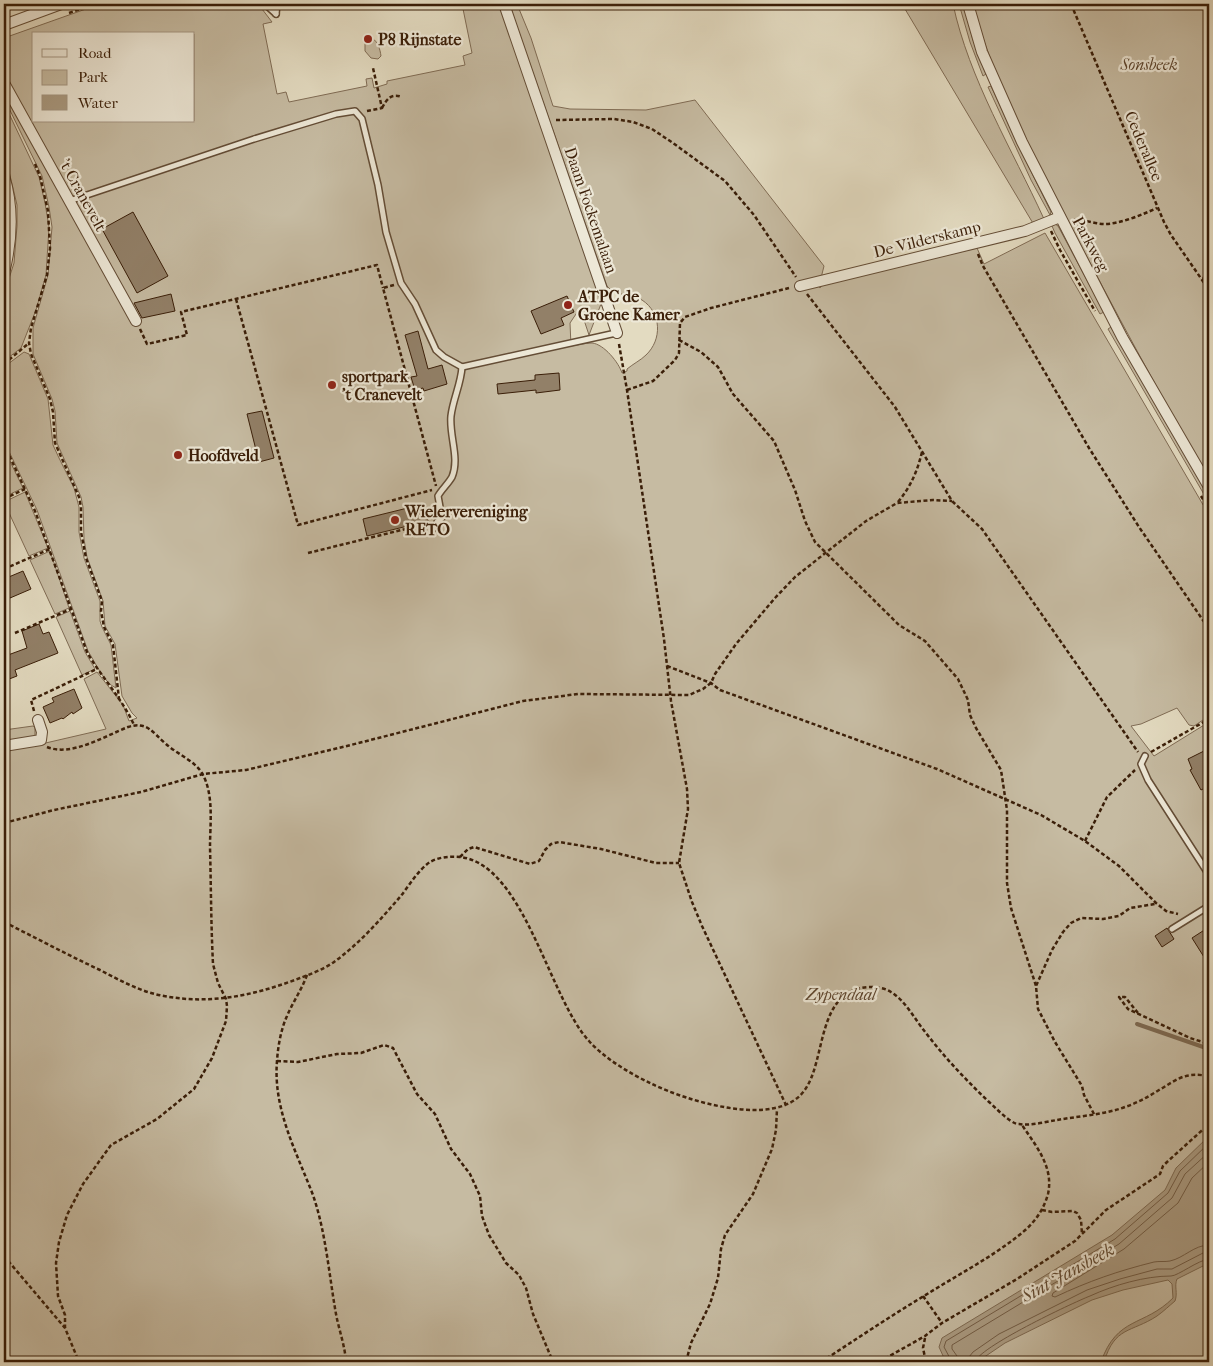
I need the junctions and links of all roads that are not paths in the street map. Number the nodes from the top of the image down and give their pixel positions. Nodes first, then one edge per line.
1 (61, 4) edge
2 (265, 4) edge
3 (276, 4) edge
4 (504, 4) edge
5 (968, 4) edge
6 (4, 25) edge
7 (4, 83) edge
8 (4, 176) edge
9 (69, 201) junction
10 (7, 210) edge
11 (1060, 217) junction
12 (4, 273) edge
13 (800, 286) road end
14 (136, 321) road end
15 (617, 333) joint
16 (462, 367) junction
17 (1209, 488) edge
18 (437, 528) dead end
19 (38, 720) road end
20 (4, 746) edge
21 (1145, 756) road end
22 (1209, 876) edge
23 (1209, 906) edge
24 (1172, 929) dead end

1 - 6 street
2 - 3 lane
4 - 15 street, Daam Fockemalaan
5 - 11 street, Parkweg
7 - 9 street, 't Cranevelt
8 - 10 street
9 - 14 street, 't Cranevelt
9 - 16 lane
10 - 12 street
11 - 13 street, De Vilderskamp
11 - 17 street, Parkweg
15 - 16 lane
16 - 18 lane
19 - 20 street
21 - 22 lane
23 - 24 lane

